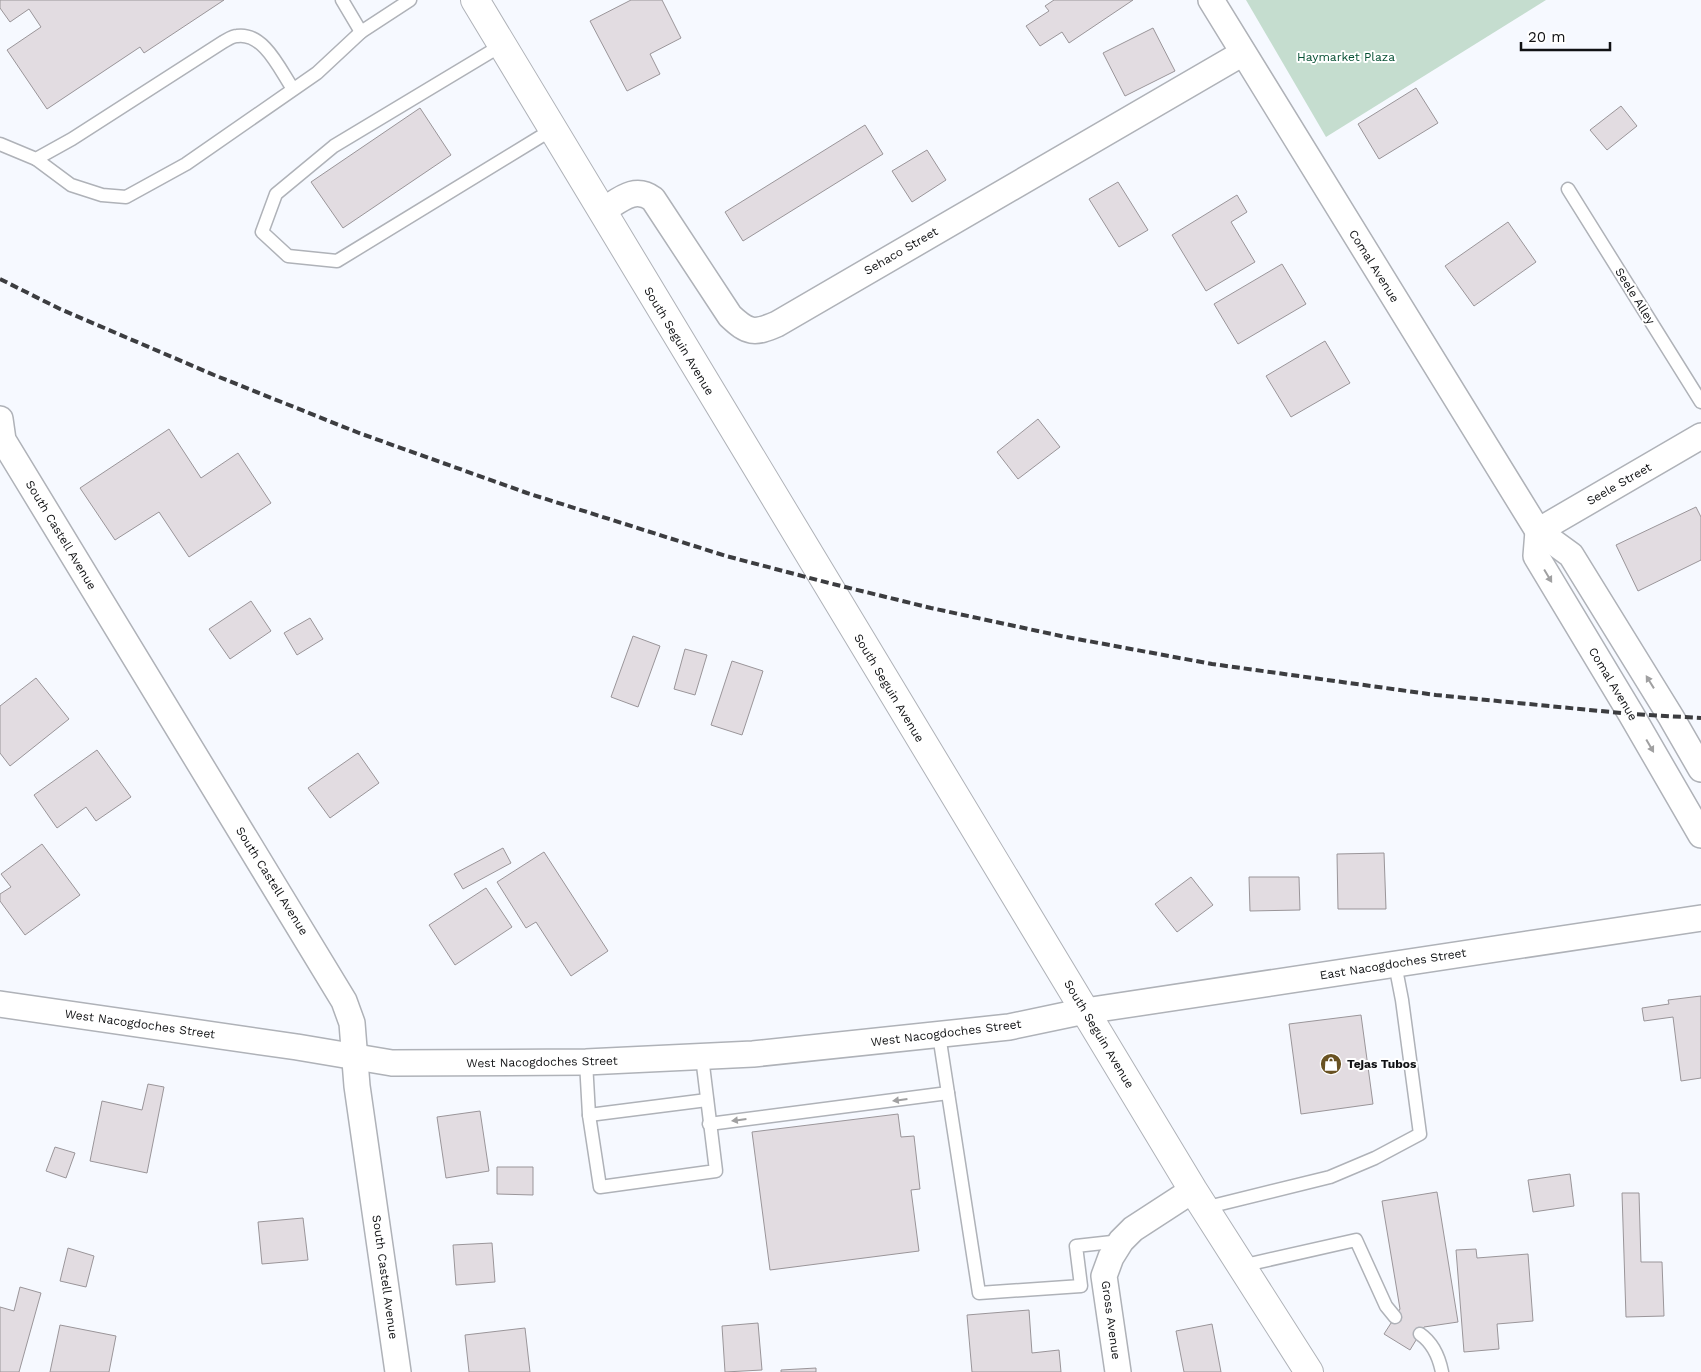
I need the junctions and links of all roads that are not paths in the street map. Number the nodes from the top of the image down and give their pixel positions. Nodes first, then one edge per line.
1 (342, 0) edge
2 (410, 0) edge
3 (474, 0) edge
4 (1211, 0) edge
5 (361, 32) junction
6 (502, 45) junction
7 (1243, 53) junction
8 (293, 89) junction
9 (553, 129) junction
10 (0, 144) edge
11 (36, 159) junction
12 (1568, 189) dead end
13 (602, 211) junction
14 (1701, 402) edge
15 (1, 432) edge
16 (1701, 436) edge
17 (1538, 531) junction
18 (1701, 769) edge
19 (1701, 835) edge
20 (1701, 918) edge
21 (1395, 964) junction
22 (0, 1004) edge
23 (1086, 1011) junction
24 (940, 1034) junction
25 (354, 1057) junction
26 (702, 1057) junction
27 (586, 1062) junction
28 (948, 1094) junction
29 (707, 1100) junction
30 (590, 1115) junction
31 (709, 1124) junction
32 (1198, 1199) junction
33 (1121, 1241) junction
34 (1240, 1266) junction
35 (1395, 1317) dead end
36 (1424, 1336) dead end
37 (398, 1372) edge
38 (1118, 1372) edge
39 (1309, 1372) edge
40 (1442, 1372) edge

1 - 5 lane
2 - 5 lane
3 - 6 main road, South Seguin Avenue
4 - 7 street, Comal Avenue
5 - 8 lane
6 - 9 main road, South Seguin Avenue
6 - 9 lane
7 - 13 street, Sehaco Street
7 - 17 street, Comal Avenue
8 - 11 lane
8 - 11 lane
9 - 13 main road, South Seguin Avenue
10 - 11 lane
12 - 14 lane, Seele Alley
13 - 23 main road, South Seguin Avenue
15 - 25 street, South Castell Avenue
16 - 17 street, Seele Street
18 -> 17 street, Comal Avenue
17 -> 19 street, Comal Avenue
20 - 21 street, East Nacogdoches Street
21 - 23 street, East Nacogdoches Street
21 - 32 lane
22 - 25 street, West Nacogdoches Street
23 - 24 street, West Nacogdoches Street
23 - 32 main road, South Seguin Avenue
24 - 26 street, West Nacogdoches Street
24 - 28 lane
25 - 27 street, West Nacogdoches Street
25 - 37 street, South Castell Avenue
26 - 27 street, West Nacogdoches Street
26 - 29 lane
27 - 30 lane
28 -> 31 lane
28 - 33 lane
29 - 30 lane
29 - 31 lane
30 - 31 lane
32 - 33 street, Gross Avenue
32 - 34 main road, South Seguin Avenue
33 - 38 street, Gross Avenue
34 - 35 lane
34 - 39 main road, South Seguin Avenue
36 - 40 lane

